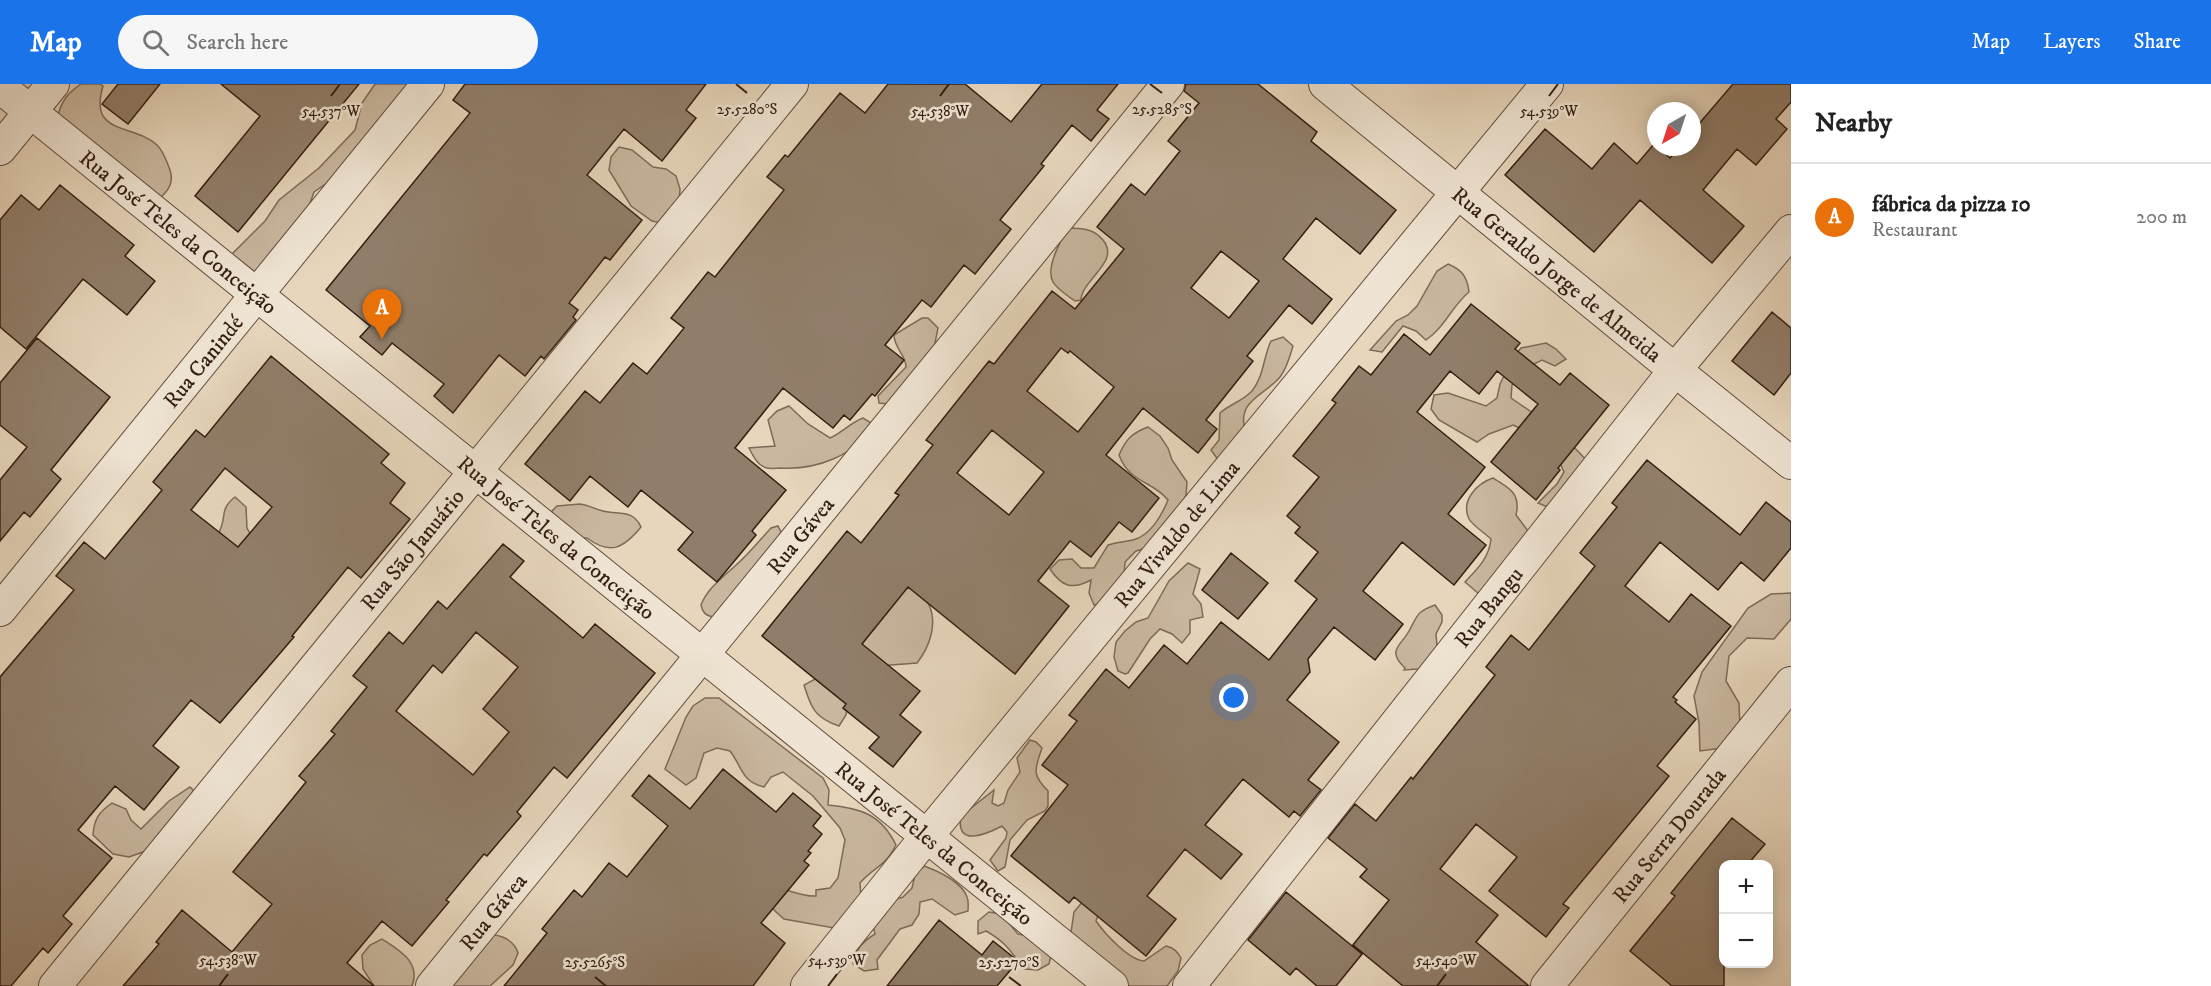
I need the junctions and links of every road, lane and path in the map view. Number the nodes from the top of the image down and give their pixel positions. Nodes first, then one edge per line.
1 (53, 84) edge
2 (428, 84) edge
3 (792, 84) edge
4 (1168, 84) edge
5 (1325, 84) edge
6 (1547, 84) edge
7 (0, 87) edge
8 (30, 111) junction
9 (0, 149) edge
10 (1458, 193) junction
11 (1791, 231) edge
12 (257, 295) junction
13 (1675, 370) junction
14 (1791, 463) edge
15 (475, 471) junction
16 (0, 610) edge
17 (702, 655) junction
18 (1791, 683) edge
19 (926, 837) junction
20 (55, 986) edge
21 (432, 986) edge
22 (807, 986) edge
23 (1112, 986) edge
24 (1189, 986) edge
25 (1546, 986) edge

1 - 8 street
2 - 12 street, Rua Canindé
3 - 15 street, Rua São Januário
4 - 17 street, Rua Gávea
5 - 10 street, Rua Geraldo Jorge de Almeida
6 - 10 street, Rua Vivaldo de Lima
7 - 8 street, Rua José Teles da Conceição
8 - 9 street
8 - 12 street, Rua José Teles da Conceição
10 - 13 street, Rua Geraldo Jorge de Almeida
10 - 19 street, Rua Vivaldo de Lima
11 - 13 street, Rua Bangu
12 - 15 street, Rua José Teles da Conceição
12 - 16 street, Rua Canindé
13 - 14 street, Rua Geraldo Jorge de Almeida
13 - 24 street, Rua Bangu
15 - 17 street, Rua José Teles da Conceição
15 - 20 street, Rua São Januário
17 - 19 street, Rua José Teles da Conceição
17 - 21 street, Rua Gávea
18 - 25 street, Rua Serra Dourada
19 - 22 street, Rua Vivaldo de Lima
19 - 23 street, Rua José Teles da Conceição

